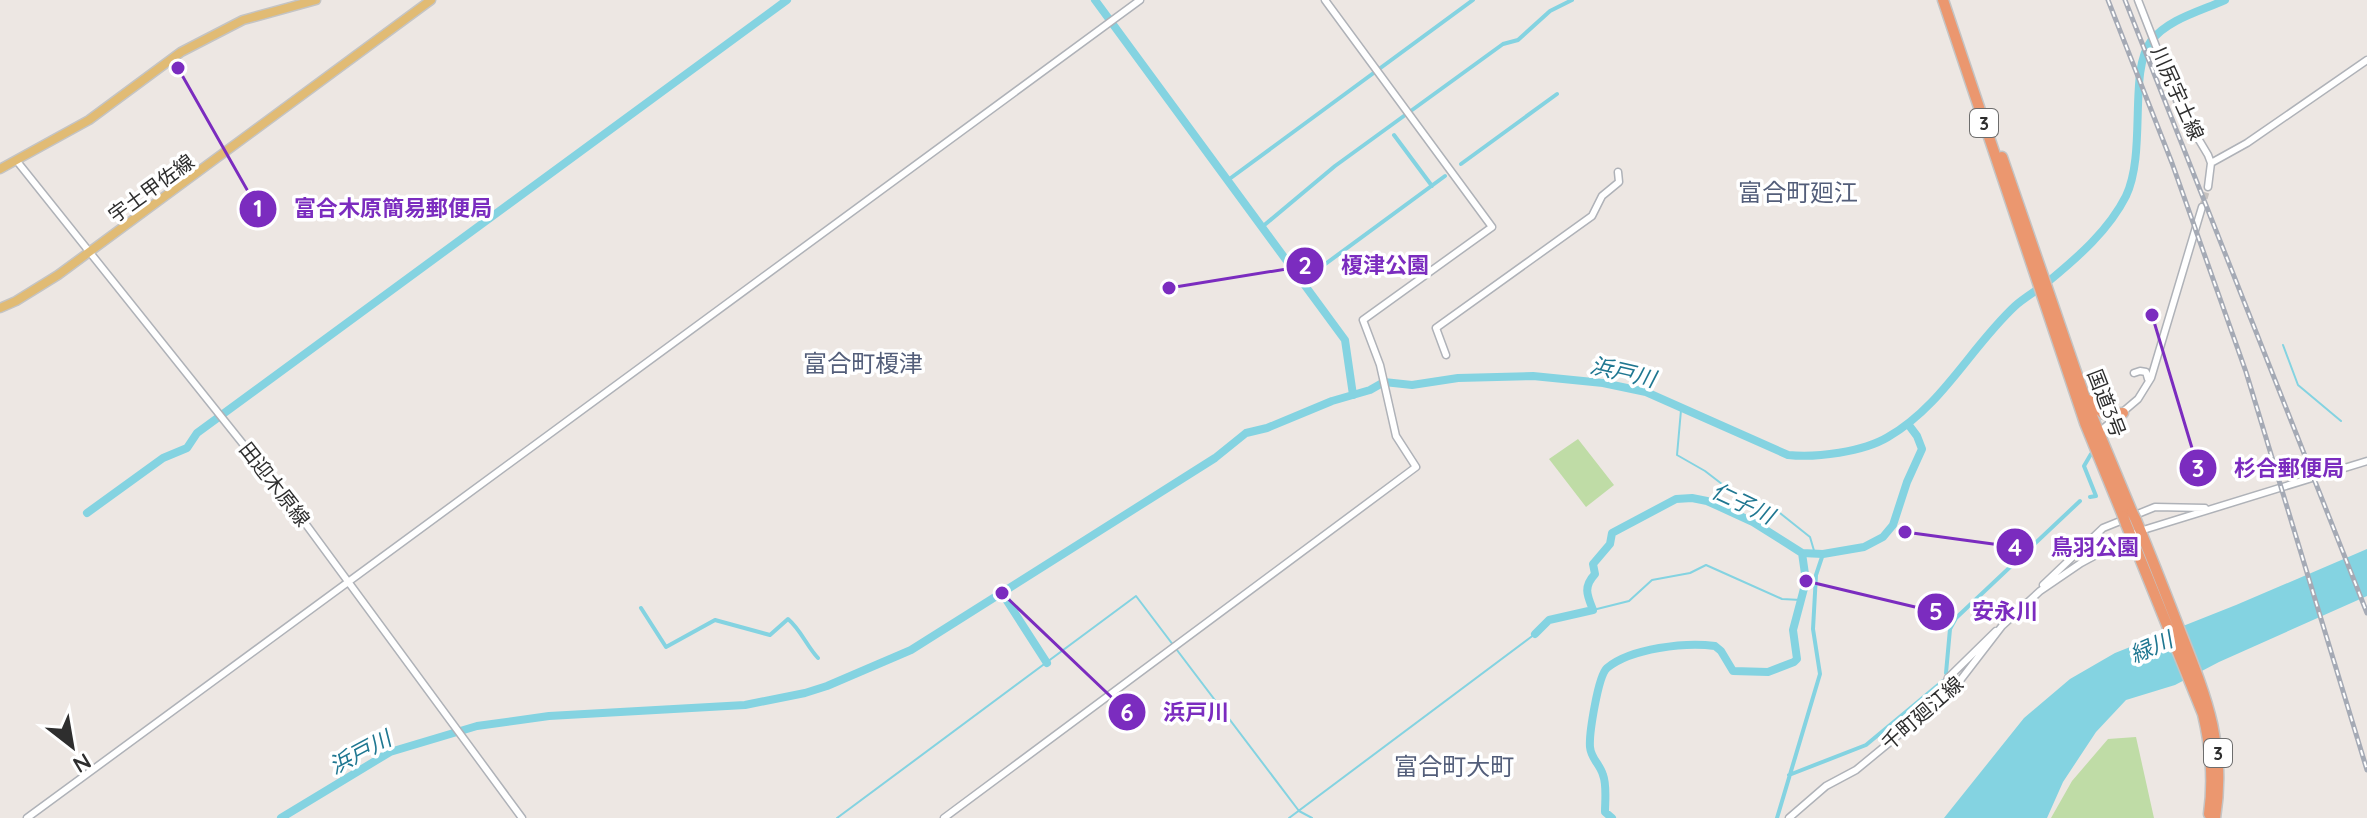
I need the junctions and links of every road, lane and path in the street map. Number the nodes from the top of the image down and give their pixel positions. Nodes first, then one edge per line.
1 (316, 0) edge
2 (431, 0) edge
3 (1140, 0) edge
4 (1325, 0) edge
5 (1943, 0) edge
6 (1951, 0) edge
7 (2138, 0) edge
8 (2367, 60) edge
9 (16, 160) junction
10 (2211, 163) junction
11 (0, 169) edge
12 (1618, 172) dead end
13 (2208, 187) tunnel mouth
14 (2202, 207) tunnel mouth
15 (2028, 244) junction
16 (89, 252) junction
17 (2048, 305) junction
18 (0, 308) edge
19 (1446, 355) dead end
20 (2134, 373) dead end
21 (2147, 382) junction
22 (2082, 388) junction
23 (2123, 413) junction
24 (2094, 435) junction
25 (2367, 461) edge
26 (2208, 508) junction
27 (2133, 527) junction
28 (350, 581) junction
29 (2040, 591) junction
30 (2002, 626) junction
31 (2200, 693) junction
32 (1915, 722) junction
33 (27, 818) edge
34 (522, 818) edge
35 (944, 818) edge
36 (1789, 818) edge
37 (2208, 818) edge
38 (2215, 818) edge

1 - 9 main road
2 - 16 main road, 宇土甲佐線
3 - 28 street
4 - 35 street
5 - 15 highway, 国道3号 / 3
6 - 15 highway, 国道3号 / 3
7 - 10 street, 川尻宇土線
8 - 10 street
9 - 11 main road
9 - 16 street, 田迎木原線
10 - 13 street, 川尻宇土線
12 - 19 street
14 - 21 street
15 - 17 highway, 国道3号 / 3
16 - 18 main road, 宇土甲佐線
16 - 28 street, 田迎木原線
17 - 22 highway, 国道3号 / 3
17 - 24 highway, 国道3号 / 3
20 - 21 street
21 - 23 street
22 - 23 highway
22 - 24 highway, 国道3号 / 3
23 - 24 street
24 - 27 highway, 国道3号 / 3
25 - 26 street, 千町廻江線
26 - 27 street, 千町廻江線
26 - 29 street, 千町廻江線
27 - 29 street, 千町廻江線
27 - 31 highway, 国道3号 / 3
28 - 33 street
28 - 34 street, 田迎木原線
29 - 30 street, 千町廻江線
30 - 32 street, 千町廻江線
30 - 32 street
31 - 37 highway, 国道3号 / 3
31 - 38 highway, 国道3号 / 3
32 - 36 street, 千町廻江線

